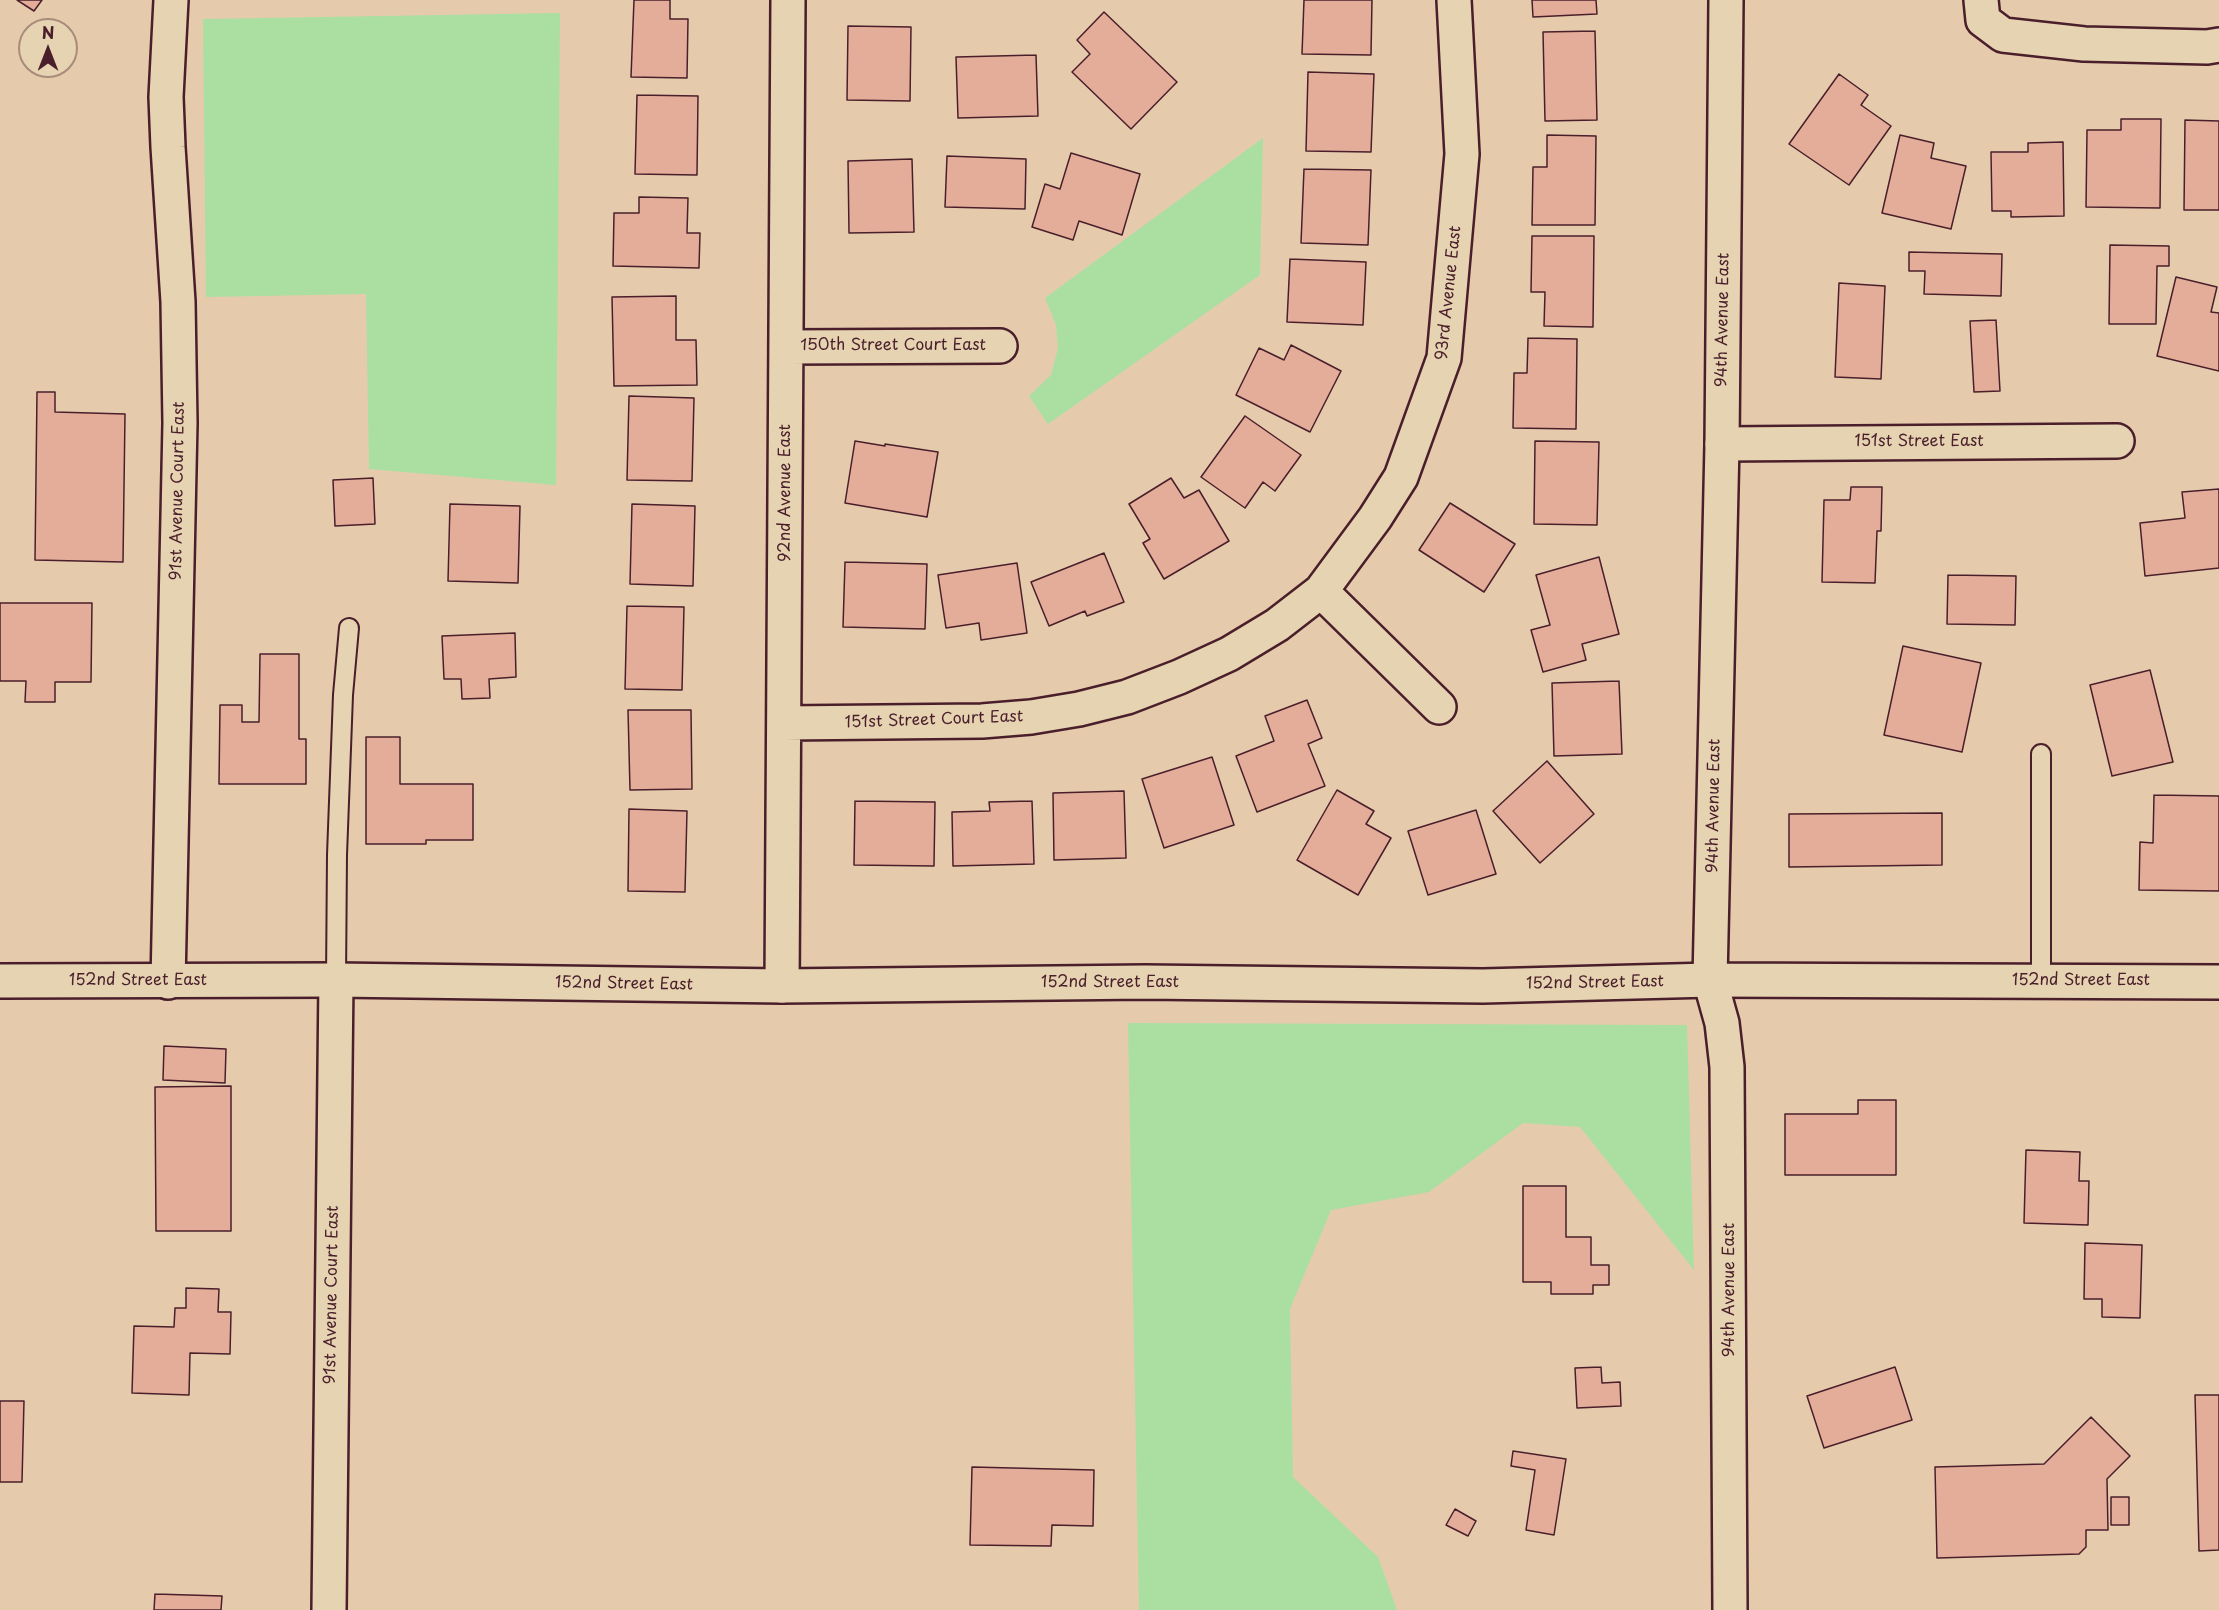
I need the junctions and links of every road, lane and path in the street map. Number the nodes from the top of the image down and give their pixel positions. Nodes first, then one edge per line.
1 (171, 0) edge
2 (788, 0) edge
3 (1454, 0) edge
4 (1726, 0) edge
5 (1982, 10) edge
6 (2219, 45) edge
7 (787, 346) junction
8 (1000, 346) dead end
9 (2117, 441) dead end
10 (1722, 444) junction
11 (1321, 591) junction
12 (349, 628) dead end
13 (1438, 707) dead end
14 (784, 723) junction
15 (2041, 754) dead end
16 (336, 980) junction
17 (1710, 980) junction
18 (0, 981) edge
19 (2041, 981) junction
20 (168, 982) junction
21 (2219, 982) edge
22 (782, 986) junction
23 (329, 1610) edge
24 (1730, 1610) edge

1 - 20 street, 91st Avenue Court East
2 - 7 street, 92nd Avenue East
3 - 11 street, 93rd Avenue East
4 - 10 street, 94th Avenue East
5 - 6 street
7 - 8 street, 150th Street Court East
7 - 14 street, 92nd Avenue East
9 - 10 street, 151st Street East
10 - 17 street, 94th Avenue East
11 - 13 street
11 - 14 street, 151st Street Court East
12 - 16 lane
14 - 22 street, 92nd Avenue East
15 - 19 lane
16 - 20 street, 152nd Street East
16 - 22 street, 152nd Street East
16 - 23 street, 91st Avenue Court East
17 - 19 street, 152nd Street East
17 - 22 street, 152nd Street East
17 - 24 street, 94th Avenue East
18 - 20 street, 152nd Street East
19 - 21 street, 152nd Street East

